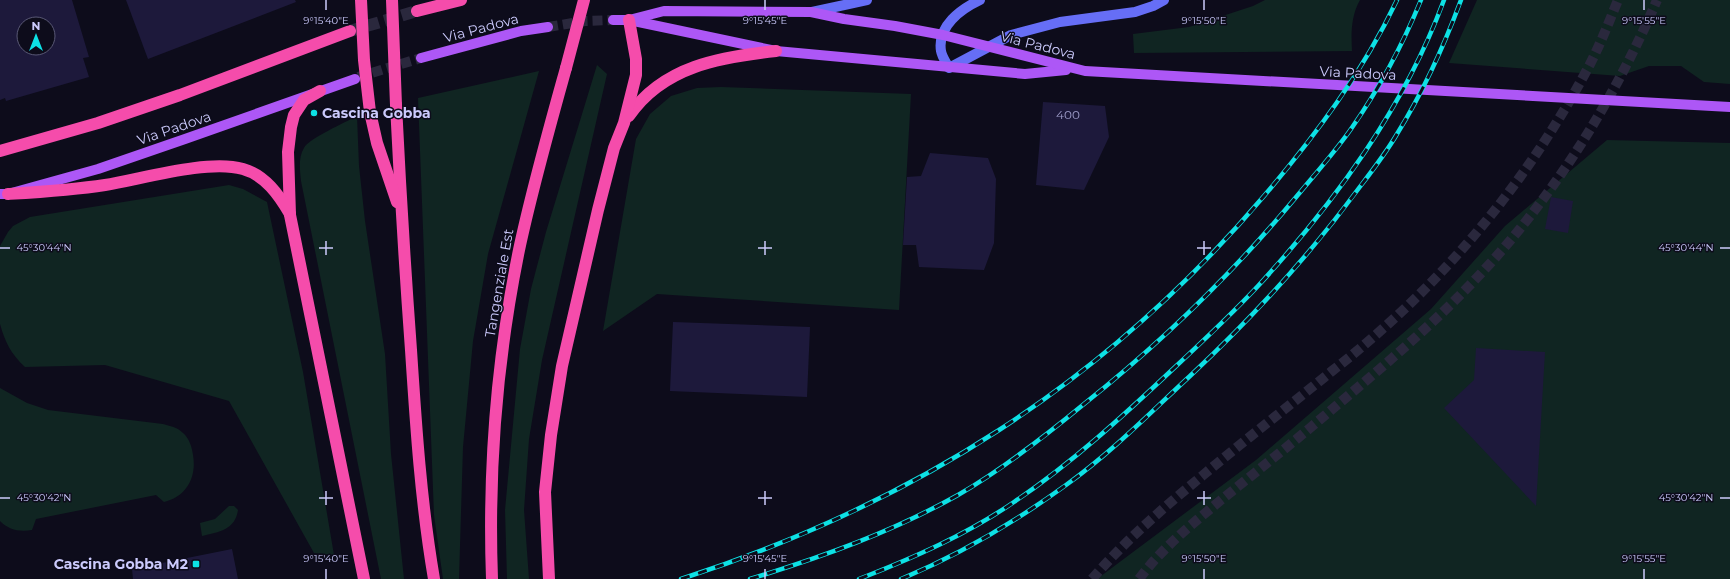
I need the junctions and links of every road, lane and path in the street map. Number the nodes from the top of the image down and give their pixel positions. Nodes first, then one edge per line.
1 (361, 0) edge
2 (392, 0) edge
3 (461, 0) edge
4 (584, 0) edge
5 (866, 0) edge
6 (980, 0) edge
7 (1164, 0) edge
8 (417, 11) tunnel mouth
9 (812, 12) junction
10 (613, 20) tunnel mouth
11 (629, 20) junction
12 (548, 27) tunnel mouth
13 (350, 31) tunnel mouth
14 (943, 35) junction
15 (987, 47) junction
16 (776, 51) junction
17 (421, 58) tunnel mouth
18 (949, 68) junction
19 (1074, 69) junction
20 (355, 79) tunnel mouth
21 (320, 91) junction
22 (1730, 107) edge
23 (624, 123) junction
24 (0, 151) edge
25 (4, 194) edge
26 (401, 213) junction
27 (290, 215) junction
28 (364, 579) edge
29 (434, 579) edge
30 (492, 579) edge
31 (549, 579) edge

1 - 26 highway, bridge
2 - 26 highway, bridge
3 - 8 highway
4 - 30 highway, Tangenziale Est, bridge
5 - 9 main road
6 - 14 main road
7 - 15 main road
9 - 11 main road, Via Padova
9 - 14 main road, Via Padova
10 - 11 main road, Via Padova
11 - 16 main road, Via Padova
11 - 23 highway
12 - 17 main road, Via Padova
13 - 24 highway
14 - 15 main road, Via Padova
14 - 18 main road
15 - 18 main road, Via Padova
15 - 19 main road, Via Padova
16 - 18 main road, Via Padova
16 - 23 highway
18 - 19 main road
19 - 22 main road, Via Padova
20 - 21 main road, Via Padova
21 - 25 main road, Via Padova
21 - 27 highway
23 - 31 highway
25 - 27 highway
26 - 29 highway
27 - 28 highway

